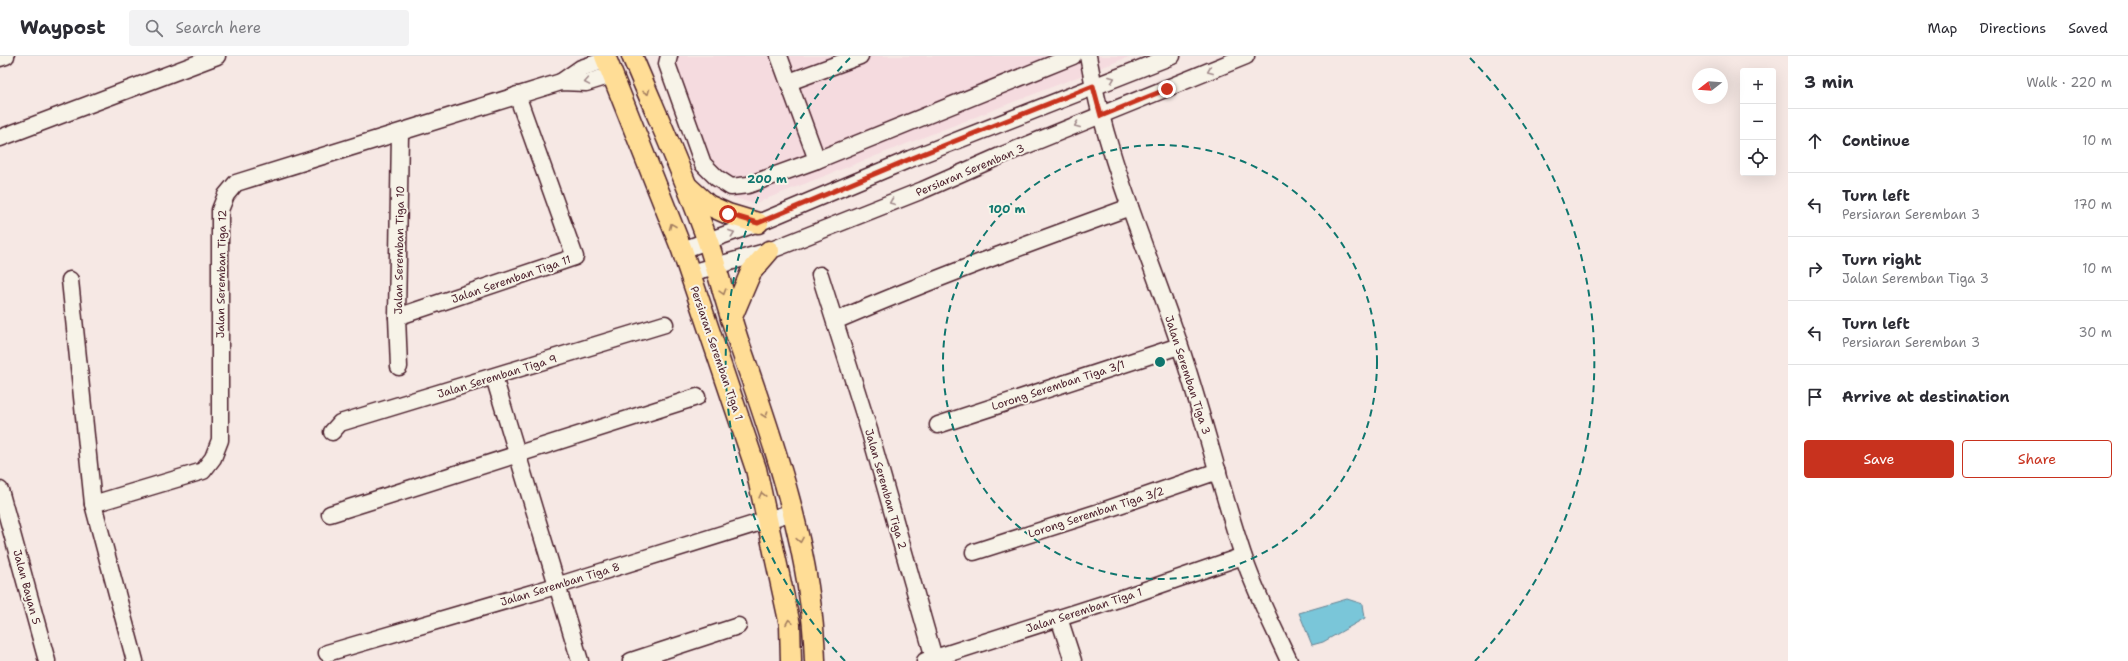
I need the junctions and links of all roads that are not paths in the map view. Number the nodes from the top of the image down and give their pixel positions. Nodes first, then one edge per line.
1 (6, 56) edge
2 (217, 56) edge
3 (632, 56) edge
4 (668, 56) edge
5 (779, 56) edge
6 (860, 56) edge
7 (1073, 56) edge
8 (1088, 56) edge
9 (1172, 56) edge
10 (1246, 56) edge
11 (0, 58) edge
12 (607, 63) edge
13 (789, 82) junction
14 (1093, 86) junction
15 (517, 95) junction
16 (1101, 116) junction
17 (400, 133) junction
18 (0, 138) edge
19 (816, 160) junction
20 (684, 183) junction
21 (1130, 207) junction
22 (758, 223) junction
23 (707, 242) junction
24 (682, 250) junction
25 (769, 251) junction
26 (715, 266) junction
27 (690, 273) junction
28 (820, 275) dead end
29 (70, 280) dead end
30 (398, 317) junction
31 (731, 319) junction
32 (835, 321) junction
33 (665, 324) dead end
34 (1179, 346) junction
35 (399, 367) dead end
36 (494, 377) junction
37 (697, 397) dead end
38 (938, 425) dead end
39 (332, 432) dead end
40 (517, 456) junction
41 (1218, 471) junction
42 (0, 490) edge
43 (93, 504) junction
44 (793, 512) junction
45 (330, 514) dead end
46 (768, 519) junction
47 (974, 552) dead end
48 (1243, 556) junction
49 (556, 586) junction
50 (1060, 618) junction
51 (738, 626) dead end
52 (327, 654) dead end
53 (929, 660) edge
54 (47, 661) edge
55 (135, 661) edge
56 (580, 661) edge
57 (631, 661) edge
58 (791, 661) edge
59 (815, 661) edge
60 (1073, 661) edge
61 (1289, 661) edge

1 - 11 street
2 - 18 street
3 -> 20 main road
4 - 19 street
5 - 13 street
6 - 13 street
7 - 19 street
8 - 14 street, Jalan Seremban Tiga 3
14 -> 9 street
10 -> 16 street, Persiaran Seremban 3
12 - 15 street, Jalan Seremban Tiga 12
24 -> 12 main road, Persiaran Seremban Tiga 1
13 - 19 street
14 - 16 street, Jalan Seremban Tiga 3
14 - 22 street
15 - 17 street, Jalan Seremban Tiga 12
15 - 30 street, Jalan Seremban Tiga 11
16 - 21 street, Jalan Seremban Tiga 3
16 -> 25 street, Persiaran Seremban 3
17 - 30 street, Jalan Seremban Tiga 10
17 - 43 street, Jalan Seremban Tiga 12
20 - 22 main road
20 - 23 main road
21 - 32 street
21 - 34 street, Jalan Seremban Tiga 3
23 -> 22 street
23 - 24 street
23 - 26 main road
24 - 27 main road, Persiaran Seremban Tiga 1
25 - 26 street, Persiaran Seremban 3
25 - 31 main road
26 - 27 street, Persiaran Seremban 3
26 -> 31 main road
46 -> 27 main road, Persiaran Seremban Tiga 1
28 - 32 street, Jalan Seremban Tiga 2
29 - 43 street
30 - 35 street, Jalan Seremban Tiga 10
31 -> 44 main road
32 - 53 street, Jalan Seremban Tiga 2
33 - 36 street, Jalan Seremban Tiga 9
34 - 38 street, Lorong Seremban Tiga 3/1
34 - 41 street, Jalan Seremban Tiga 3
36 - 39 street, Jalan Seremban Tiga 9
36 - 40 street
37 - 40 street
40 - 45 street
40 - 49 street
41 - 47 street, Lorong Seremban Tiga 3/2
41 - 48 street, Jalan Seremban Tiga 3
42 - 54 street, Jalan Bayan 5
43 - 55 street
44 - 46 street, Jalan Seremban Tiga 8
44 -> 59 main road
46 - 49 street, Jalan Seremban Tiga 8
58 -> 46 main road, Persiaran Seremban Tiga 1
48 - 50 street, Jalan Seremban Tiga 1
48 - 61 street, Jalan Seremban Tiga 3
49 - 52 street, Jalan Seremban Tiga 8
49 - 56 street
50 - 53 street, Jalan Seremban Tiga 1
50 - 60 street
51 - 57 street

